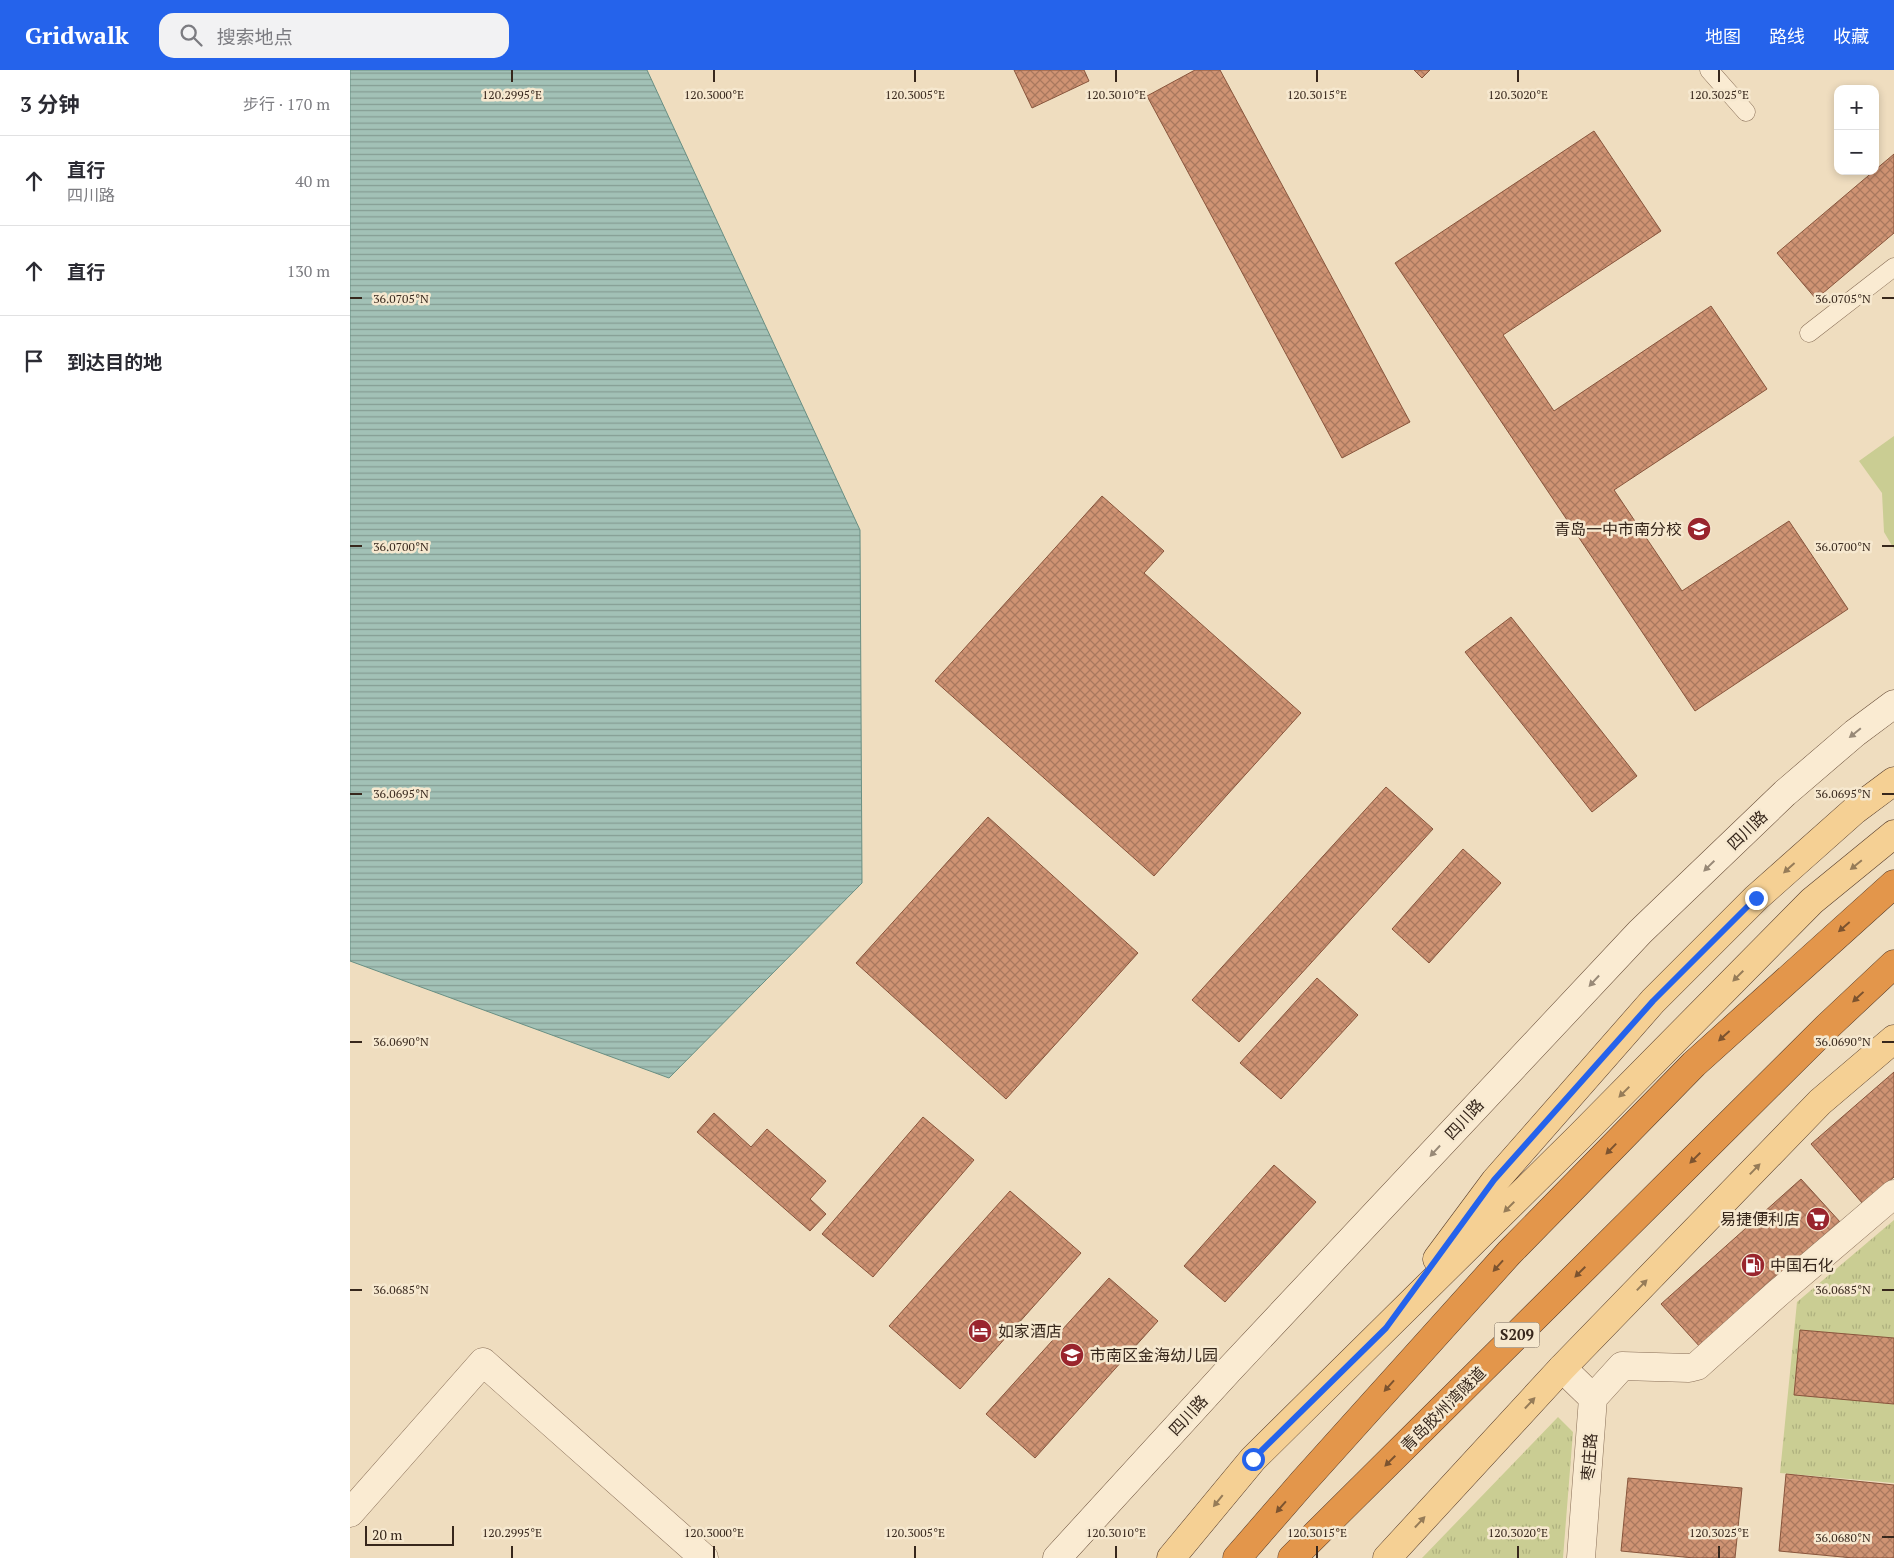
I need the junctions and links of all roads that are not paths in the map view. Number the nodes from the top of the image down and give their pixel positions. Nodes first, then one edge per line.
1 (1709, 70) edge
2 (1746, 112) dead end
3 (1894, 267) edge
4 (1809, 333) dead end
5 (1894, 704) edge
6 (1894, 781) edge
7 (1894, 834) edge
8 (1894, 884) edge
9 (1894, 964) edge
10 (1894, 1039) edge
11 (1894, 1194) edge
12 (1386, 1328) junction
13 (1562, 1368) junction
14 (1593, 1398) junction
15 (350, 1513) edge
16 (704, 1558) edge
17 (1057, 1558) edge
18 (1171, 1558) edge
19 (1237, 1558) edge
20 (1292, 1558) edge
21 (1387, 1558) edge
22 (1581, 1558) edge

1 - 2 lane
3 - 4 lane
5 -> 17 street, 四川路
6 -> 12 main road
7 -> 12 main road
8 -> 19 highway
9 -> 20 highway, 青岛胶州湾隧道 / S209
13 -> 10 main road
11 - 14 street
12 -> 18 main road
13 - 14 street
21 -> 13 main road
14 - 22 street, 枣庄路
15 - 16 street

